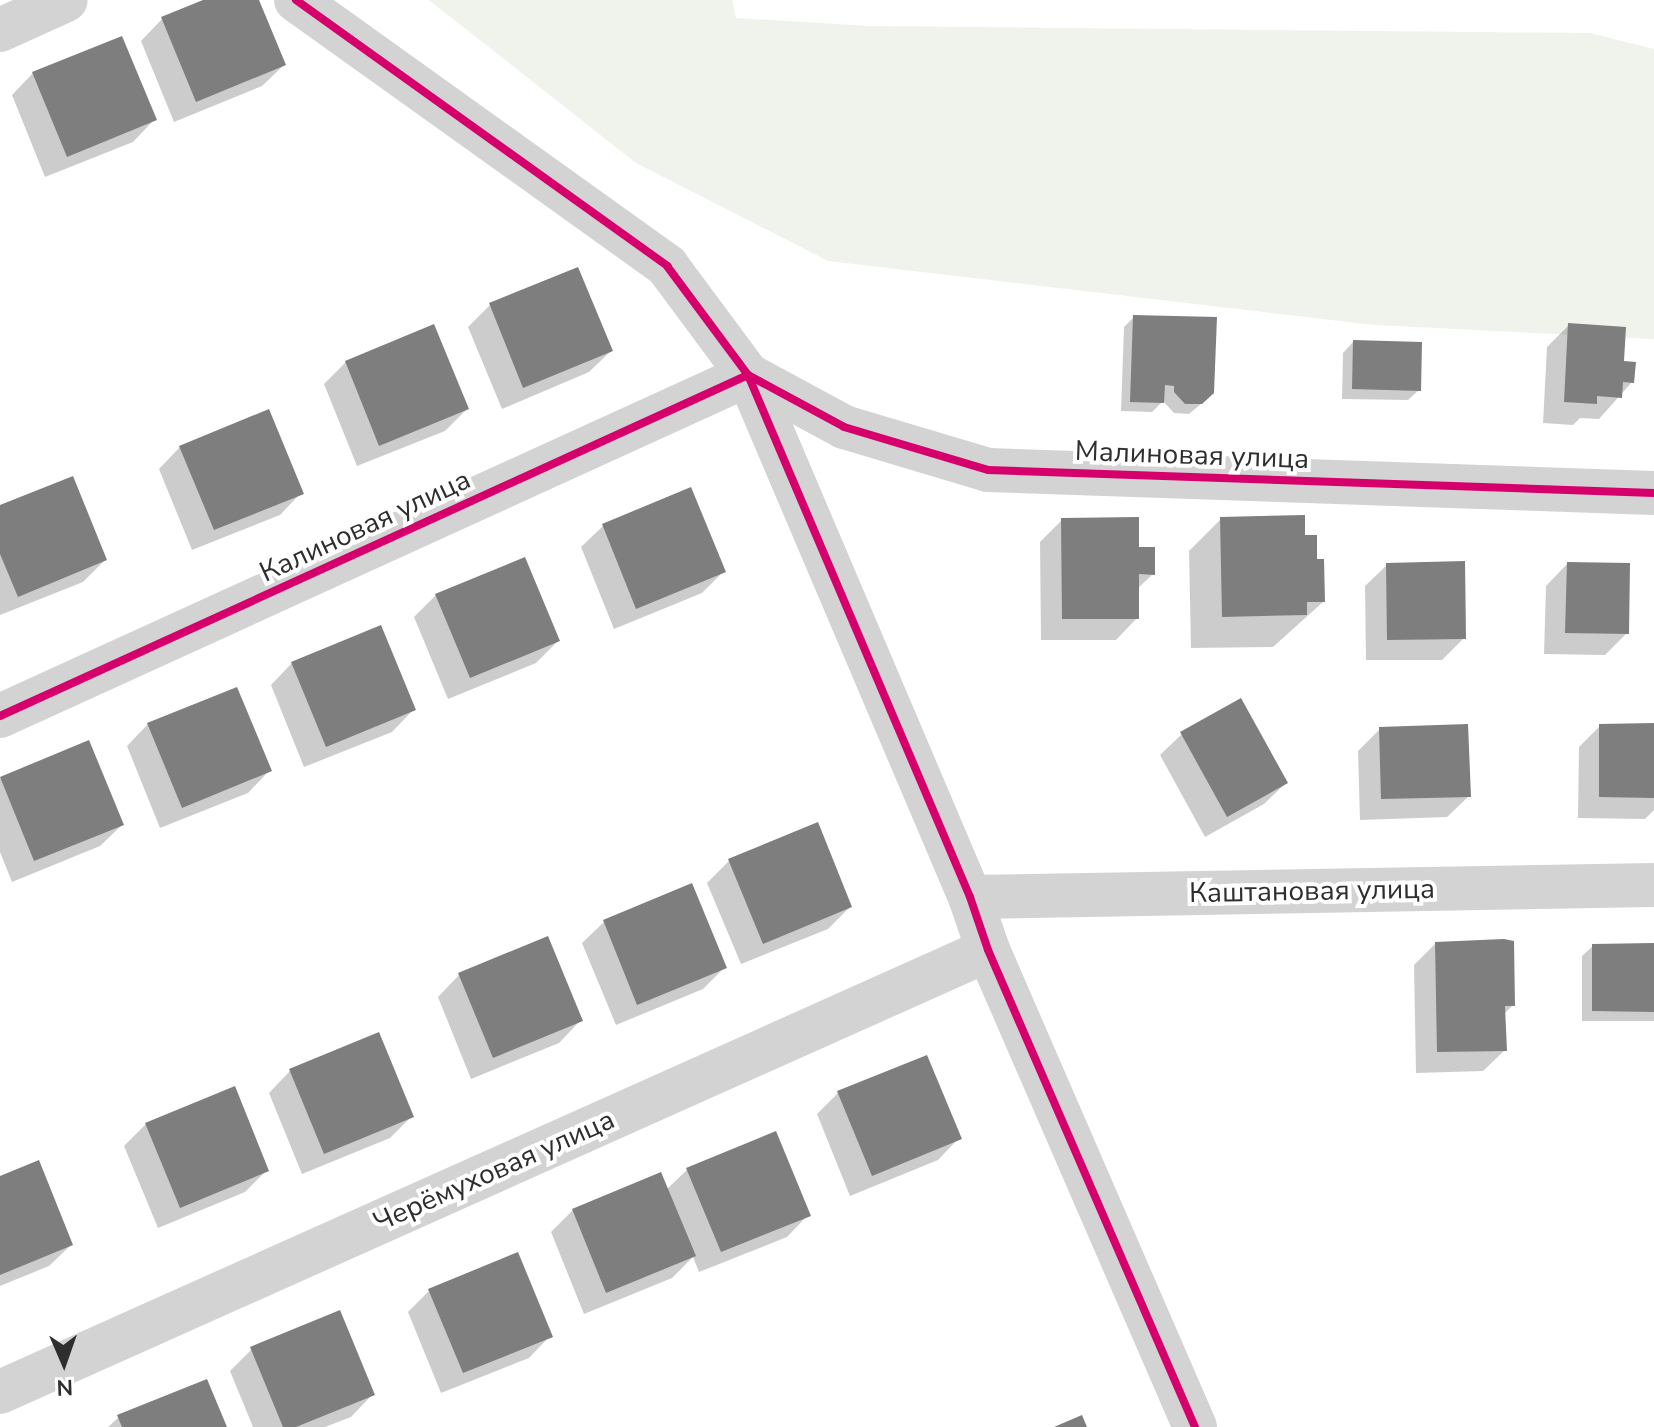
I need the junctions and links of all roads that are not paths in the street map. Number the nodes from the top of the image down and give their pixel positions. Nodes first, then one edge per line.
1 (66, 0) edge
2 (296, 0) edge
3 (0, 30) edge
4 (748, 375) junction
5 (1654, 493) edge
6 (0, 716) edge
7 (1654, 885) edge
8 (970, 897) junction
9 (988, 950) junction
10 (0, 1392) edge
11 (1195, 1427) edge

1 - 3 street
2 - 4 street
4 - 5 street, Малиновая улица
4 - 6 street, Калиновая улица
4 - 8 street
7 - 8 street, Каштановая улица
8 - 9 street
9 - 10 street, Черёмуховая улица
9 - 11 street

